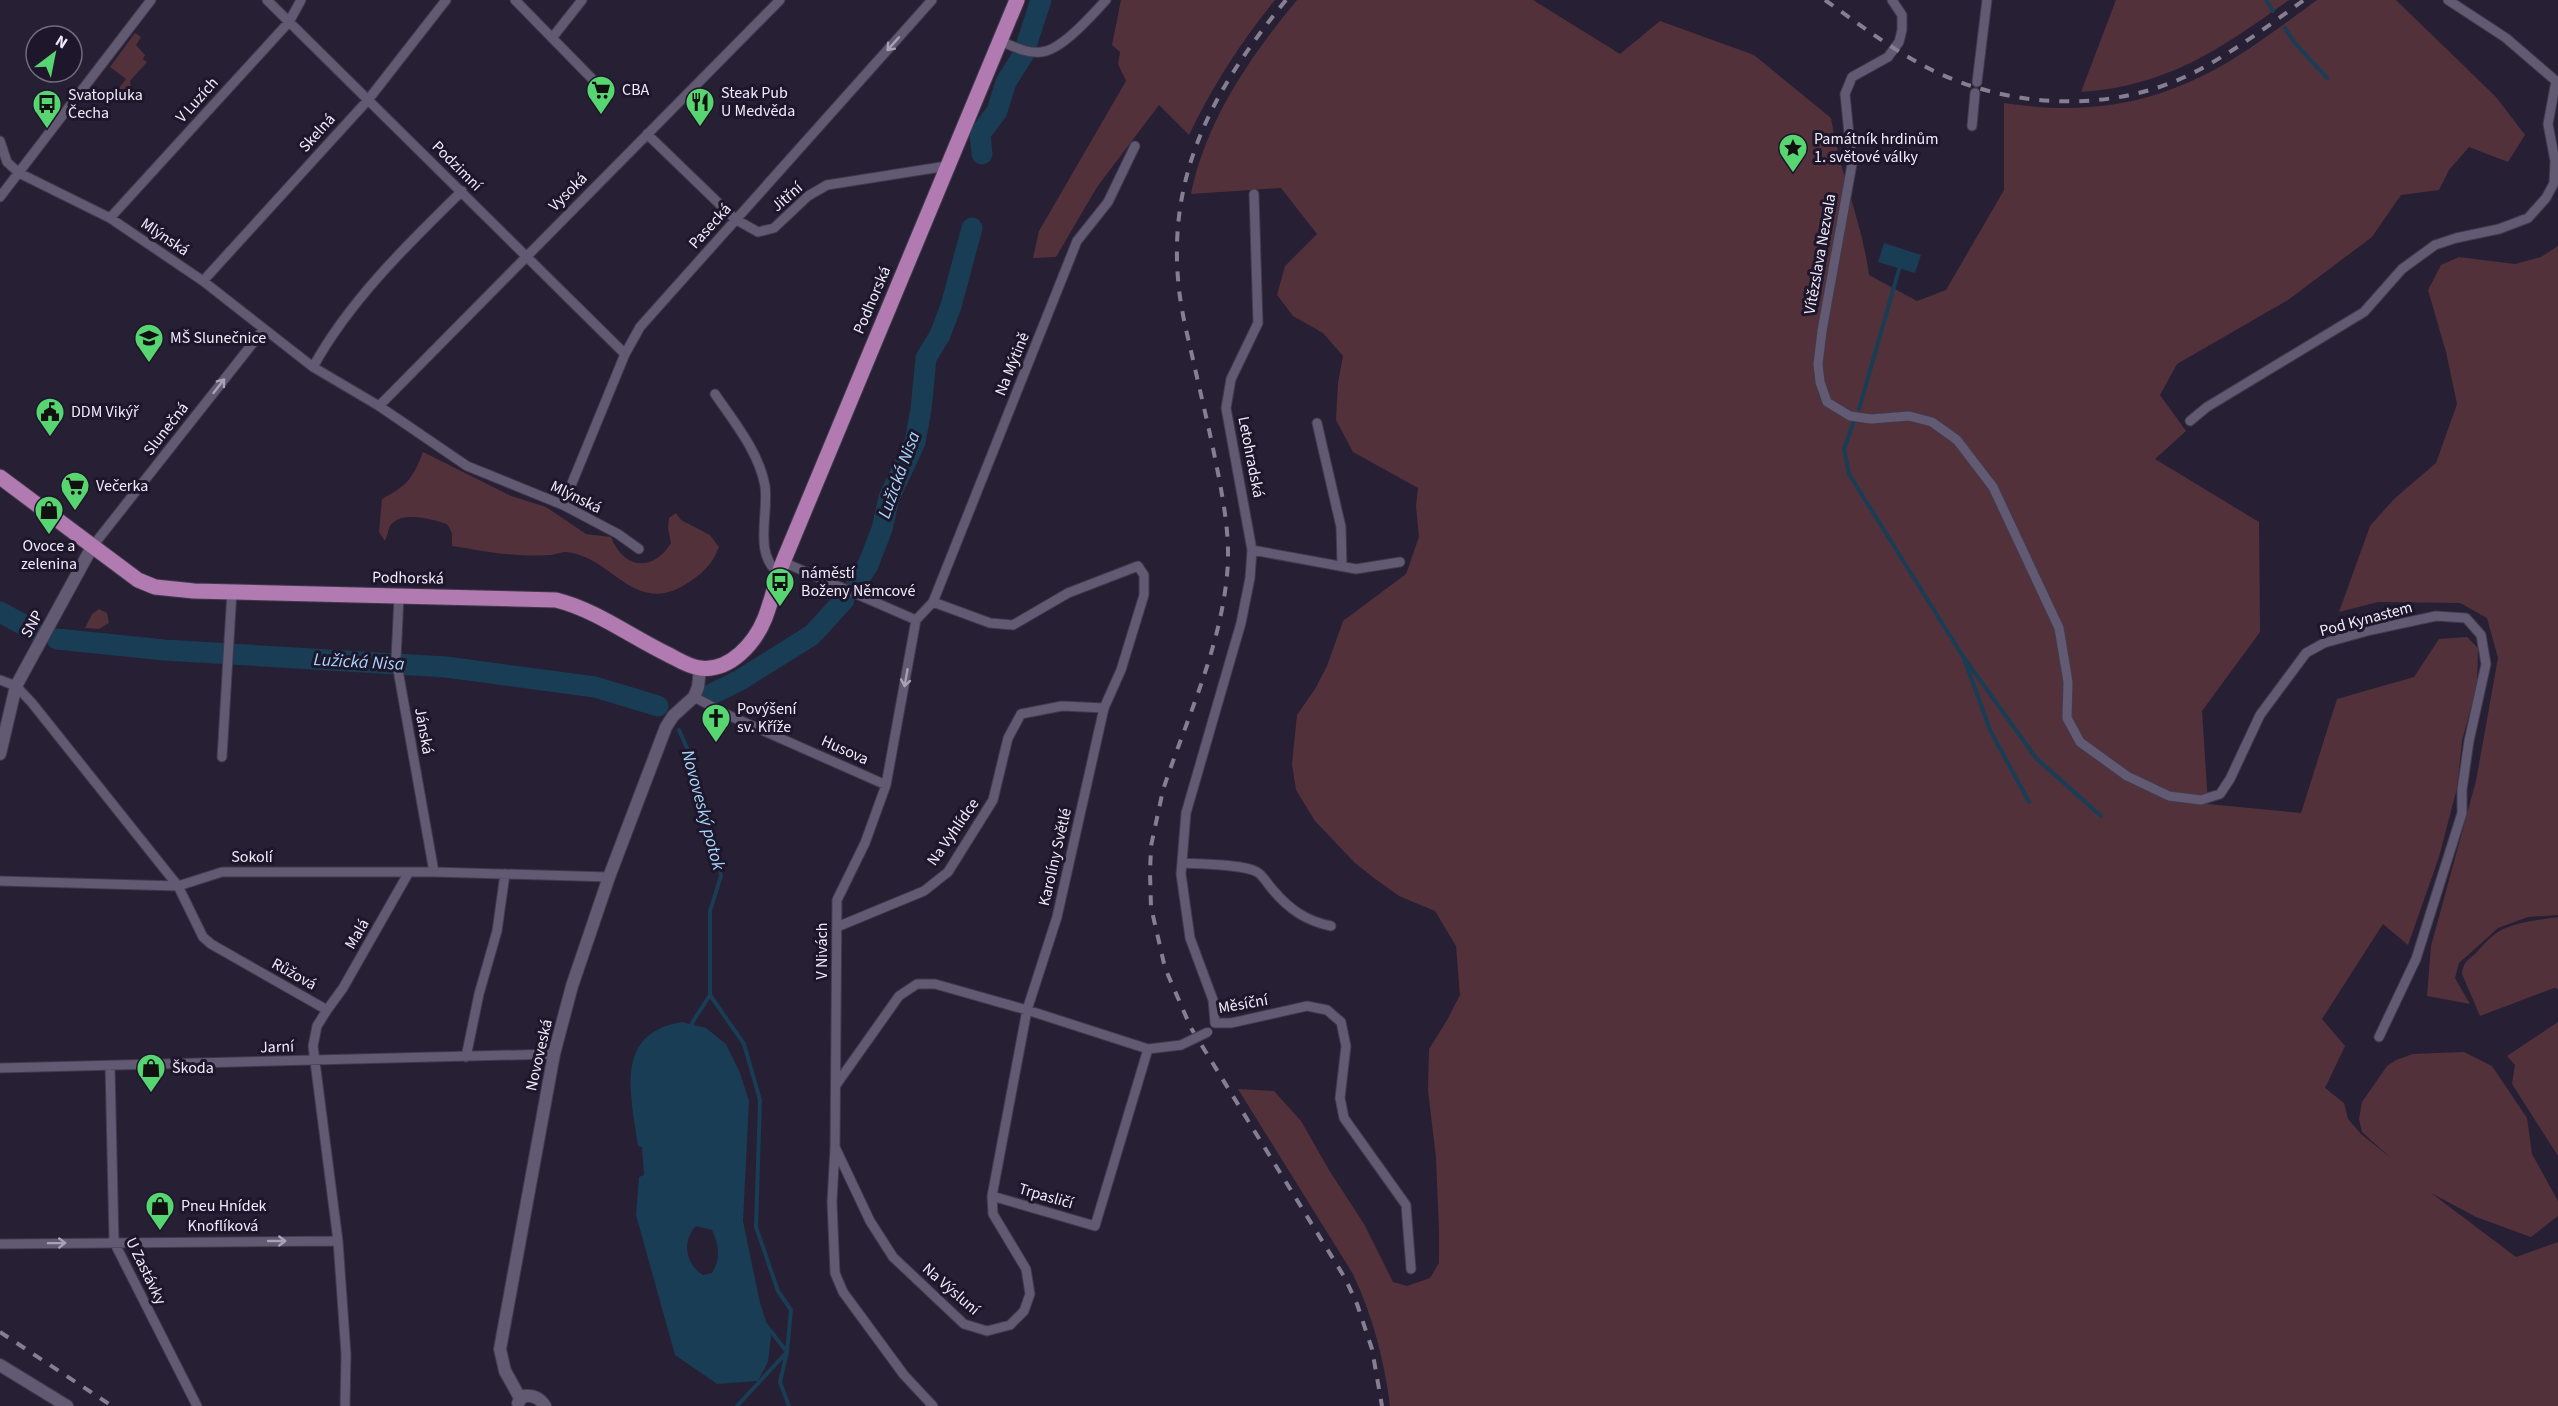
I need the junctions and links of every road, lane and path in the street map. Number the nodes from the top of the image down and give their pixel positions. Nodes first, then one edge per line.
1 (151, 0) edge
2 (267, 0) edge
3 (301, 0) edge
4 (446, 0) edge
5 (515, 0) edge
6 (582, 0) edge
7 (780, 0) edge
8 (932, 0) edge
9 (1017, 0) edge
10 (1106, 0) edge
11 (1892, 0) edge
12 (1988, 0) edge
13 (2448, 0) edge
14 (289, 22) junction
15 (552, 38) junction
16 (1006, 44) junction
17 (1977, 82) dead end
18 (2557, 82) edge
19 (605, 92) dead end
20 (1975, 93) dead end
21 (368, 99) junction
22 (1972, 126) dead end
23 (647, 134) junction
24 (0, 141) edge
25 (1135, 146) dead end
26 (947, 166) junction
27 (19, 173) junction
28 (462, 191) junction
29 (1254, 194) dead end
30 (0, 197) edge
31 (110, 218) junction
32 (735, 219) junction
33 (526, 256) junction
34 (203, 281) junction
35 (264, 329) junction
36 (626, 354) junction
37 (313, 367) junction
38 (715, 394) dead end
39 (379, 406) junction
40 (2190, 421) dead end
41 (1317, 423) dead end
42 (1957, 440) joint
43 (0, 477) edge
44 (563, 505) junction
45 (92, 547) junction
46 (639, 549) dead end
47 (1252, 550) junction
48 (1400, 562) dead end
49 (1342, 566) junction
50 (781, 567) junction
51 (232, 591) junction
52 (399, 596) junction
53 (933, 602) junction
54 (916, 620) junction
55 (700, 668) junction
56 (0, 680) edge
57 (16, 686) junction
58 (694, 697) junction
59 (1104, 708) junction
60 (0, 754) edge
61 (222, 758) dead end
62 (886, 784) junction
63 (1182, 863) junction
64 (409, 872) junction
65 (434, 872) junction
66 (505, 874) junction
67 (609, 877) junction
68 (0, 880) edge
69 (178, 886) junction
70 (1331, 926) dead end
71 (837, 927) junction
72 (327, 1010) junction
73 (1027, 1010) junction
74 (1215, 1023) junction
75 (2379, 1037) dead end
76 (1148, 1049) junction
77 (554, 1054) junction
78 (466, 1057) junction
79 (314, 1061) junction
80 (110, 1066) junction
81 (0, 1068) edge
82 (836, 1085) junction
83 (835, 1147) junction
84 (992, 1196) junction
85 (338, 1241) junction
86 (114, 1242) junction
87 (0, 1244) edge
88 (1411, 1269) dead end
89 (0, 1365) edge
90 (519, 1402) edge
91 (67, 1406) edge
92 (197, 1406) edge
93 (345, 1406) edge
94 (545, 1406) edge
95 (933, 1406) edge

1 - 27 street
2 - 14 street, Podzimní
3 - 14 street, V Luzích
4 - 21 street, Skelná
5 - 15 street
6 - 15 street
7 - 23 street, Vysoká
8 -> 32 street, Pasecká
9 - 16 main road, Podhorská
10 - 16 street
11 - 42 street, Vítězslava Nezvala
12 - 17 street
13 - 18 street
14 - 21 street, Podzimní
14 - 31 street, V Luzích
15 - 19 street
16 - 26 main road, Podhorská
18 - 40 street
20 - 22 street
21 - 28 street, Podzimní
21 - 34 street, Skelná
23 - 32 street, Jitřní
23 - 33 street, Vysoká
24 - 27 street, Mlýnská
25 - 53 street, Na Mýtině
26 - 32 street, Jitřní
26 - 50 main road, Podhorská
27 - 30 street
27 - 31 street, Mlýnská
28 - 33 street, Podzimní
28 - 37 street
29 - 47 street, Letohradská
31 - 34 street, Mlýnská
32 - 36 street, Pasecká
33 - 36 street, Podzimní
33 - 39 street, Vysoká
34 - 35 street, Mlýnská
35 - 37 street, Mlýnská
45 -> 35 street, Slunečná
36 - 44 street, Pasecká
37 - 39 street, Mlýnská
38 - 50 street
39 - 44 street, Mlýnská
41 - 49 street
42 - 75 street, Pod Kynastem
43 - 45 main road, Podhorská
44 - 46 street, Mlýnská
45 - 51 main road, Podhorská
45 - 57 street, SNP
47 - 49 street
47 - 63 street, Letohradská
48 - 49 street
50 - 54 street
50 - 55 main road, Podhorská
51 - 52 main road, Podhorská
51 - 61 street
52 - 55 main road, Podhorská
52 - 65 street, Jánská
53 - 54 street, Na Mýtině
53 - 59 street
54 -> 62 street, V Nivách
55 - 58 street
56 - 57 street
57 - 60 street, SNP
57 - 69 street, Růžová
58 - 62 street, Husova
58 - 67 street, Novoveská
59 - 71 street, Na Vyhlídce
59 - 73 street, Karolíny Světlé
62 - 71 street, V Nivách
63 - 70 street
63 - 74 street, Letohradská
64 - 65 street, Sokolí
64 - 69 street, Sokolí
64 - 72 street, Malá
65 - 66 street, Sokolí
66 - 67 street, Sokolí
66 - 78 street
67 - 77 street, Novoveská
68 - 69 street, Sokolí
69 - 72 street, Růžová
71 - 82 street, V Nivách
72 - 79 street, Růžová
73 - 76 street, Měsíční
73 - 82 street, Měsíční
73 - 84 street
74 - 76 street, Měsíční, bridge
74 - 88 street, Měsíční
76 - 84 street, Trpasličí
77 - 78 street, Jarní
77 - 90 street, Novoveská
78 - 79 street, Jarní
79 - 80 street, Jarní
79 - 85 street, Růžová
80 - 81 street, Jarní
80 - 86 street, U Zastávky
82 - 83 street, V Nivách
83 - 84 street, Na Výsluní
83 - 95 street, V Nivách
86 -> 85 street, Knoflíková
85 - 93 street, Růžová
87 -> 86 street, Knoflíková
86 - 92 street, U Zastávky
89 - 91 street
90 - 94 street

